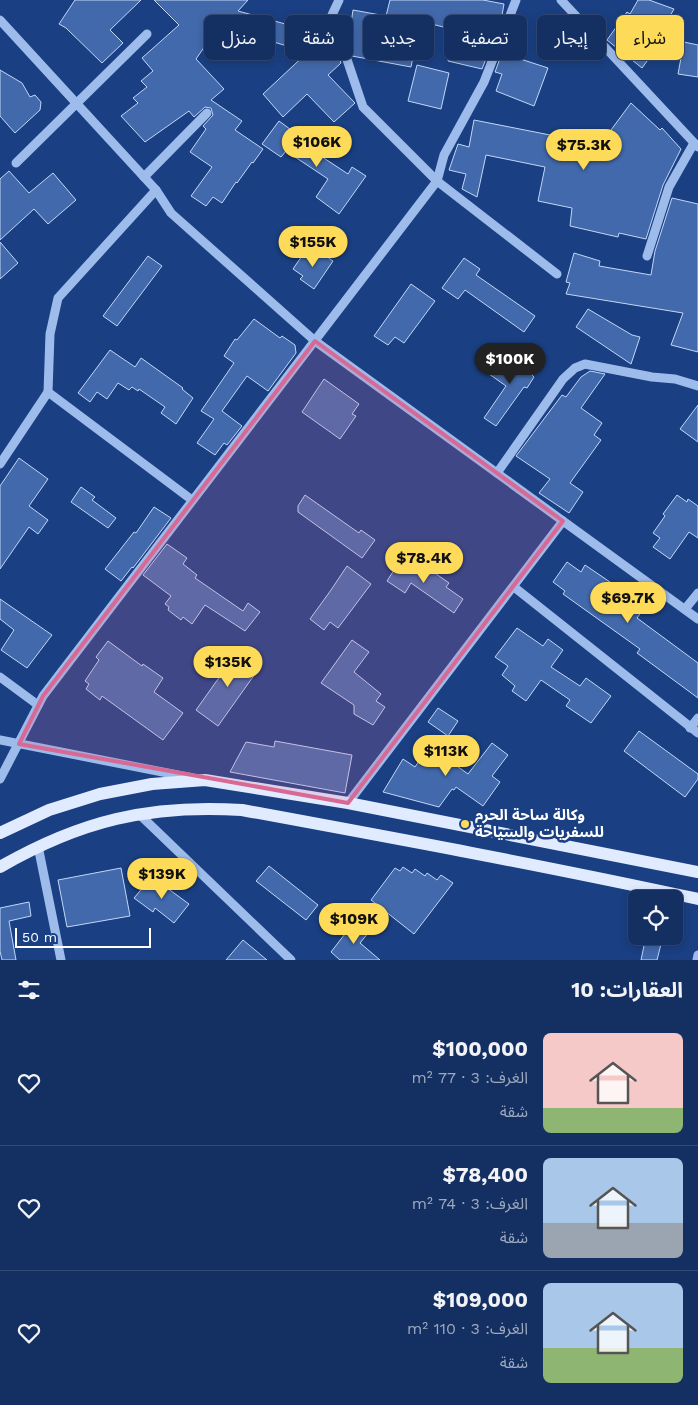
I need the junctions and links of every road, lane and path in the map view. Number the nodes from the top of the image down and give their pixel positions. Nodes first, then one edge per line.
1 (339, 0) edge
2 (516, 0) edge
3 (561, 0) edge
4 (0, 21) edge
5 (147, 34) dead end
6 (76, 103) junction
7 (206, 113) dead end
8 (696, 145) edge
9 (16, 163) dead end
10 (144, 177) junction
11 (437, 181) junction
12 (156, 190) junction
13 (647, 256) dead end
14 (556, 274) dead end
15 (315, 341) junction
16 (698, 386) edge
17 (48, 392) junction
18 (0, 464) edge
19 (497, 473) junction
20 (192, 500) junction
21 (563, 521) junction
22 (514, 587) junction
23 (698, 593) edge
24 (685, 609) junction
25 (698, 620) edge
26 (0, 677) edge
27 (38, 705) junction
28 (698, 718) edge
29 (694, 730) edge
30 (0, 740) edge
31 (19, 744) junction
32 (0, 779) edge
33 (205, 780) junction
34 (348, 803) junction
35 (139, 814) junction
36 (0, 833) edge
37 (38, 846) junction
38 (0, 867) edge
39 (698, 872) edge
40 (698, 899) edge
41 (698, 955) edge
42 (61, 960) edge
43 (291, 960) edge
44 (697, 960) edge

1 - 11 street
2 - 11 street
3 - 8 street
4 - 6 street
5 - 6 street
6 - 9 street
6 - 10 street
7 - 10 street
8 - 13 street
10 - 12 street
11 - 14 street
11 - 15 street
12 - 15 street
12 - 17 street
15 - 19 street
15 - 20 street
16 - 19 street
17 - 18 street
17 - 20 street
19 - 21 street
20 - 27 street
21 - 22 street
21 - 24 street
22 - 29 street
22 - 34 street
23 - 24 street
24 - 25 street
26 - 27 street
27 - 31 street
28 - 29 street
30 - 31 street
31 - 32 street
31 - 33 street
33 - 34 main road
33 - 36 main road
34 - 39 main road
35 - 37 main road
35 - 40 main road
35 - 43 street
37 - 38 main road
37 - 42 street
41 - 44 street

